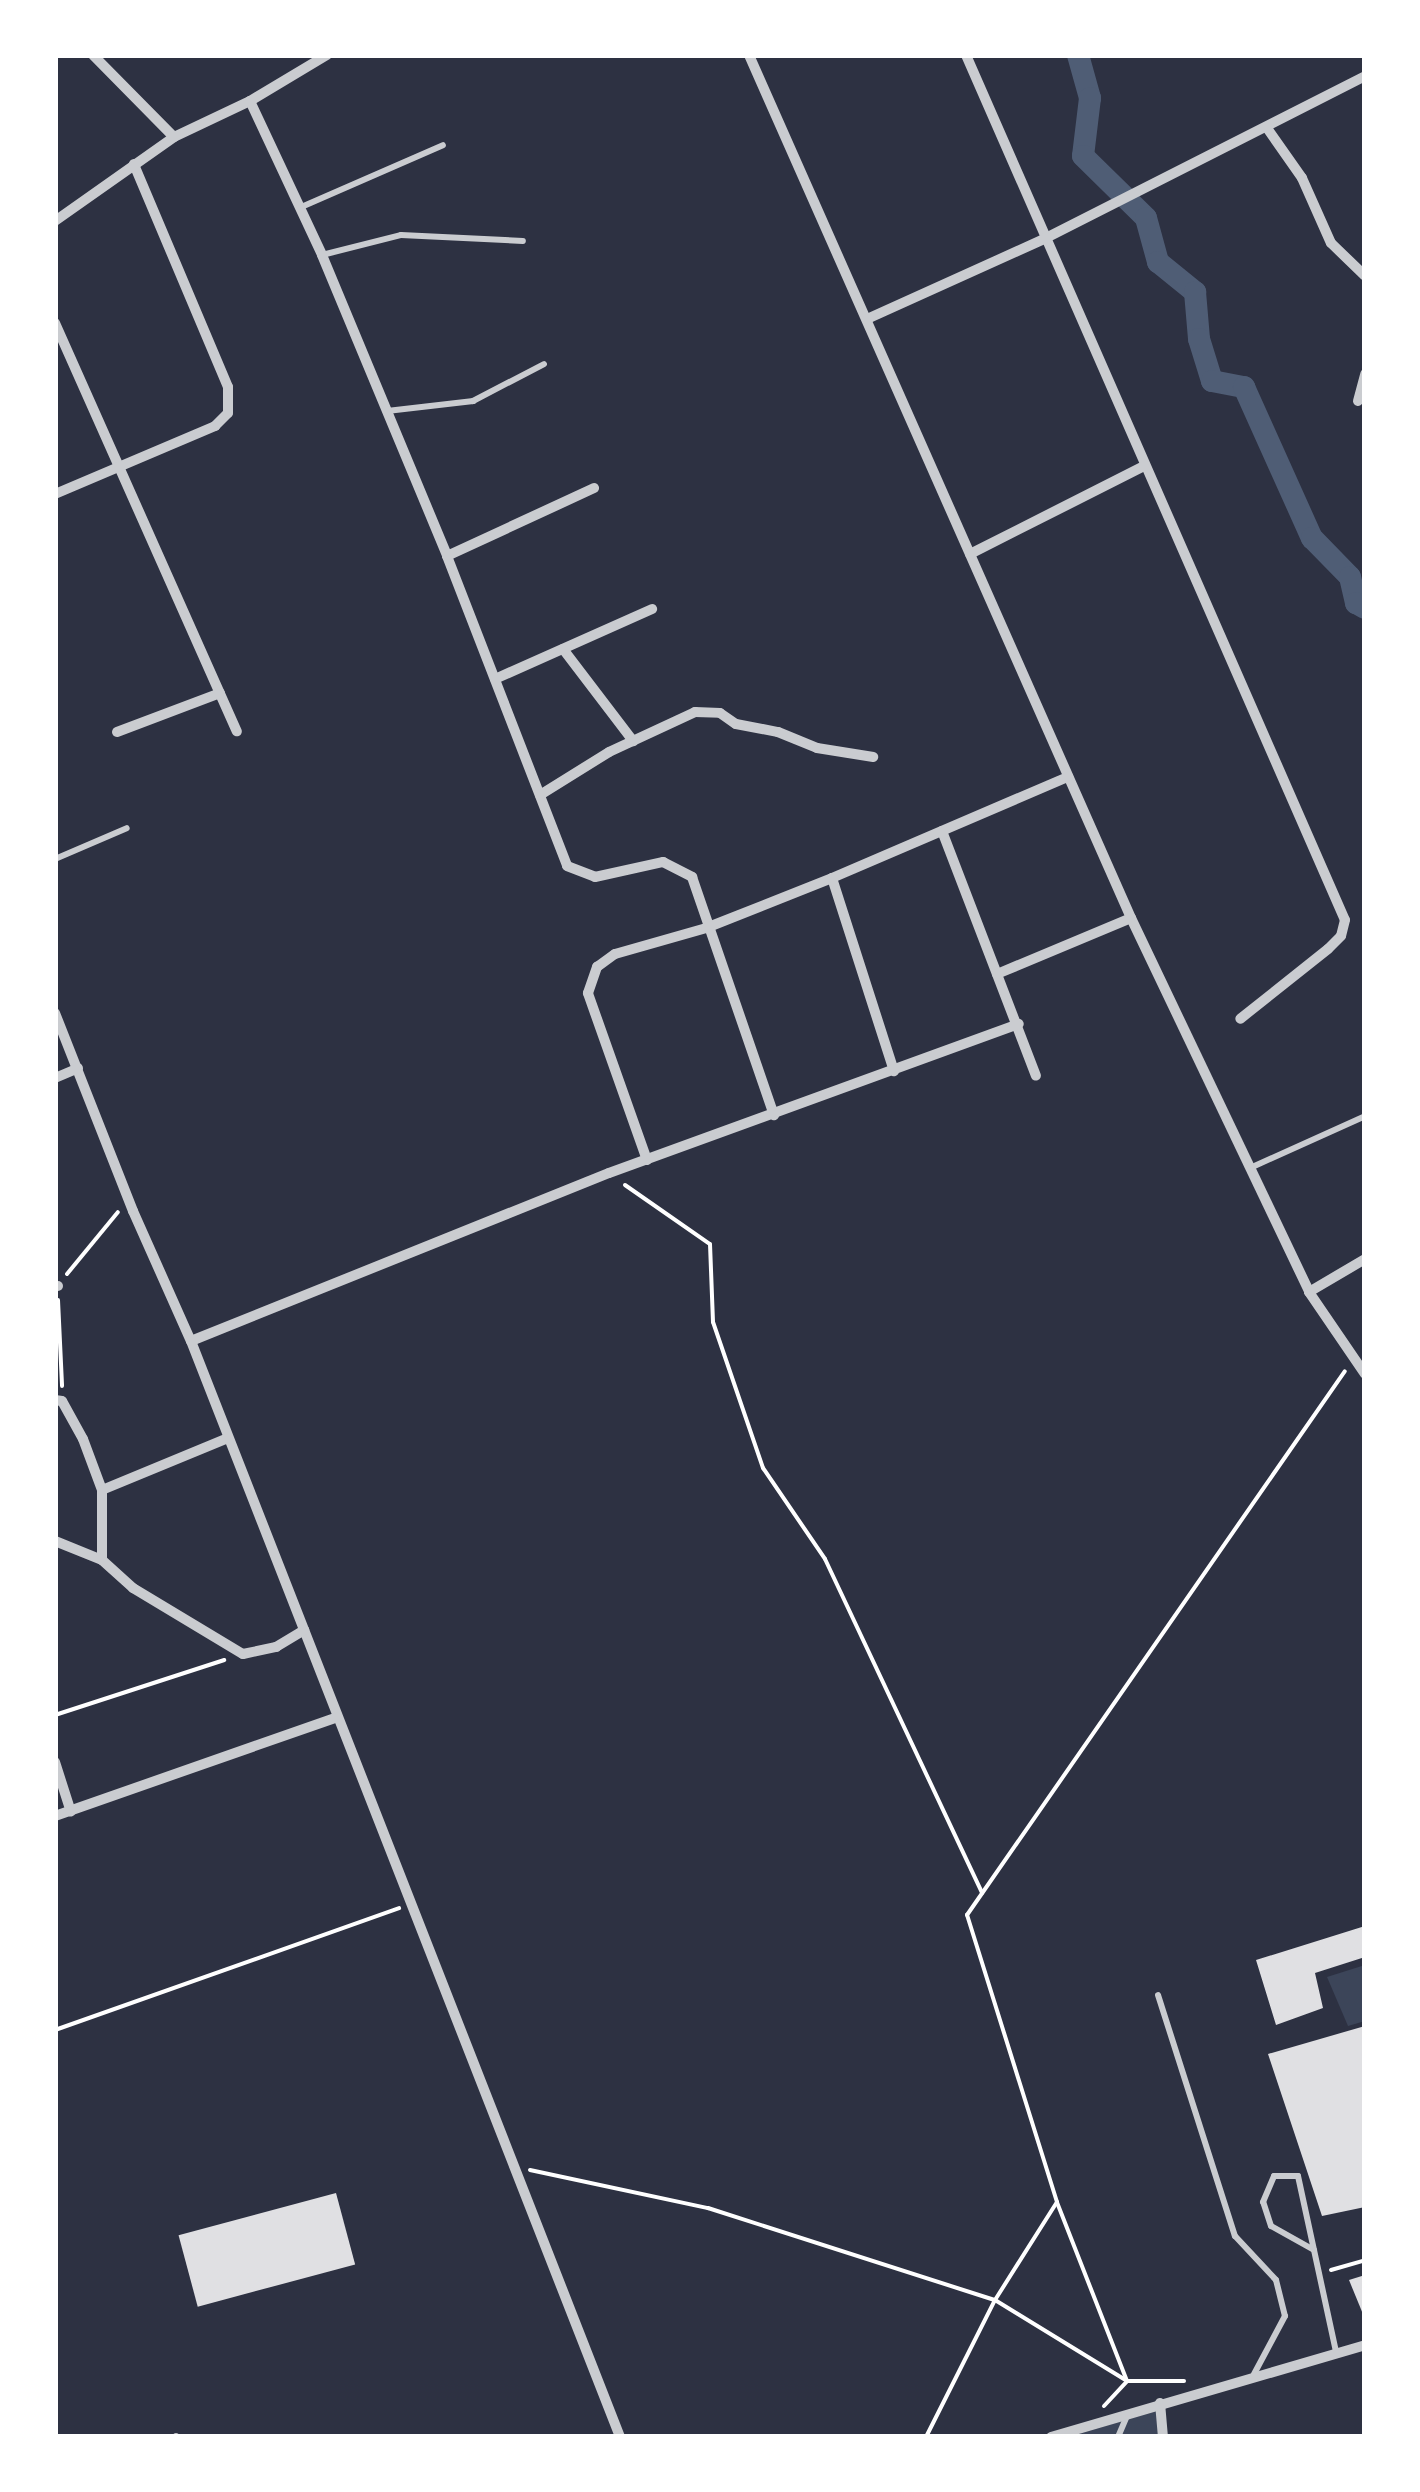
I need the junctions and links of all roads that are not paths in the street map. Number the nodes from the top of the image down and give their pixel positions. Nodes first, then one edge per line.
1 (93, 55) edge
2 (327, 55) edge
3 (749, 55) edge
4 (966, 55) edge
5 (1365, 76) edge
6 (250, 101) junction
7 (1267, 128) junction
8 (174, 137) junction
9 (443, 145) dead end
10 (134, 164) junction
11 (298, 208) junction
12 (55, 221) edge
13 (1044, 239) junction
14 (523, 241) dead end
15 (322, 256) junction
16 (1365, 276) edge
17 (867, 320) junction
18 (55, 323) edge
19 (68, 354) junction
20 (55, 360) edge
21 (544, 364) dead end
22 (1365, 374) edge
23 (1358, 402) dead end
24 (386, 411) junction
25 (117, 466) junction
26 (1144, 466) junction
27 (594, 488) dead end
28 (55, 494) edge
29 (970, 554) junction
30 (448, 556) junction
31 (652, 609) dead end
32 (562, 649) junction
33 (494, 679) junction
34 (220, 693) junction
35 (236, 730) dead end
36 (118, 732) dead end
37 (634, 740) junction
38 (873, 757) dead end
39 (1068, 777) junction
40 (540, 795) junction
41 (127, 828) dead end
42 (942, 832) junction
43 (55, 859) edge
44 (832, 878) junction
45 (1131, 918) junction
46 (706, 928) junction
47 (997, 974) junction
48 (55, 1013) edge
49 (1240, 1020) dead end
50 (1019, 1024) junction
51 (78, 1068) junction
52 (894, 1071) junction
53 (1036, 1076) dead end
54 (55, 1078) edge
55 (774, 1116) junction
56 (1365, 1116) edge
57 (647, 1160) junction
58 (1248, 1168) junction
59 (1365, 1259) edge
60 (1309, 1292) junction
61 (192, 1341) junction
62 (1365, 1374) edge
63 (59, 1400) edge
64 (226, 1439) junction
65 (102, 1490) junction
66 (55, 1541) edge
67 (102, 1560) junction
68 (304, 1630) junction
69 (337, 1716) junction
70 (55, 1762) edge
71 (70, 1812) junction
72 (55, 1816) edge
73 (1158, 1996) dead end
74 (1314, 2250) junction
75 (1365, 2345) edge
76 (1336, 2352) junction
77 (1254, 2374) junction
78 (1160, 2403) junction
79 (1128, 2413) junction
80 (620, 2437) edge
81 (1052, 2437) edge
82 (1118, 2437) edge
83 (1163, 2437) edge

1 - 8 street
2 - 6 street
3 - 17 street
4 - 13 street
5 - 7 street
6 - 8 street
6 - 11 street
7 - 13 street
7 - 16 street
8 - 10 street
9 - 11 lane
10 - 12 street
10 - 25 street
11 - 15 street
13 - 17 street
13 - 26 street
14 - 15 lane
15 - 24 street
17 - 29 street
18 - 19 street
19 - 20 street
19 - 25 street
21 - 24 lane
22 - 23 street
24 - 30 street
25 - 28 street
25 - 34 street
26 - 29 street
26 - 49 street
27 - 30 street
29 - 39 street
30 - 33 street
31 - 32 street
32 - 33 street
32 - 37 street
33 - 40 street
34 - 35 street
34 - 36 street
37 - 38 street
37 - 40 street
39 - 42 street
39 - 45 street
40 - 46 street
41 - 43 lane
42 - 44 street
42 - 47 street
44 - 46 street
44 - 52 street
45 - 47 street
45 - 58 street
46 - 55 street
46 - 57 street
47 - 50 street
48 - 51 street
50 - 52 street
50 - 53 street
51 - 54 street
51 - 61 street
52 - 55 street
55 - 57 street
56 - 58 lane
57 - 61 street
58 - 60 street
59 - 60 street
60 - 62 street
61 - 64 street
63 - 65 street
64 - 65 street
64 - 68 street
65 - 67 street
66 - 67 street
67 - 68 street
68 - 69 street
69 - 71 street
69 - 80 street
70 - 71 street
71 - 72 street
73 - 77 lane
74 - 74 lane
74 - 76 lane
75 - 76 street
76 - 77 street
77 - 78 street
78 - 79 street
78 - 83 street
79 - 81 street
79 - 82 lane

